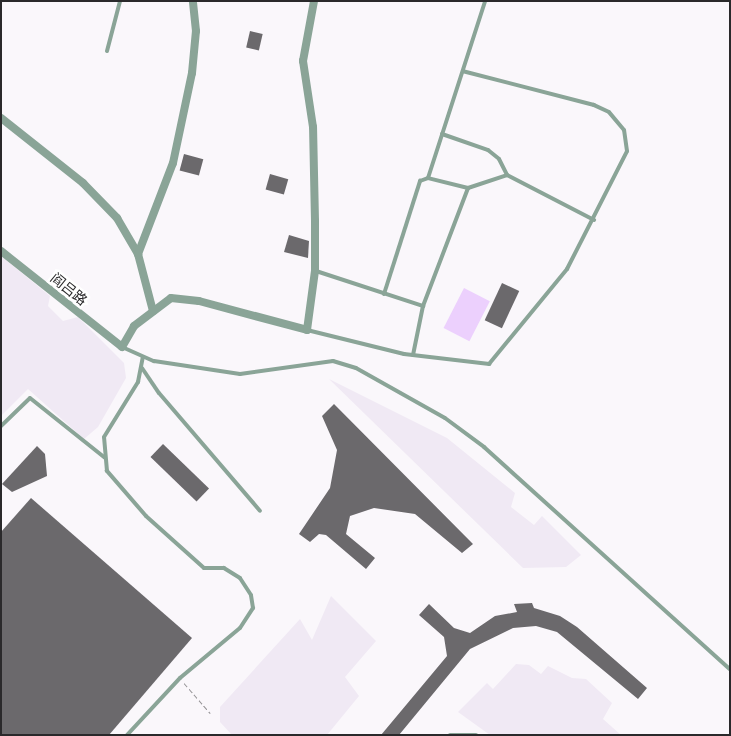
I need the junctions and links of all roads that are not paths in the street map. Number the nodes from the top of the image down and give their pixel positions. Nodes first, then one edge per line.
1 (120, 1) edge
2 (193, 1) edge
3 (314, 1) edge
4 (485, 1) edge
5 (107, 51) dead end
6 (462, 71) junction
7 (1, 118) edge
8 (442, 134) junction
9 (507, 175) junction
10 (428, 178) junction
11 (468, 188) junction
12 (594, 220) junction
13 (1, 251) edge
14 (138, 254) junction
15 (315, 271) junction
16 (384, 294) junction
17 (423, 306) junction
18 (151, 313) junction
19 (307, 330) junction
20 (122, 347) junction
21 (413, 355) junction
22 (143, 357) junction
23 (142, 368) junction
24 (1, 426) edge
25 (104, 457) junction
26 (260, 511) dead end
27 (730, 669) edge
28 (127, 735) edge
29 (450, 735) edge
30 (476, 735) edge

1 - 5 lane
2 - 14 street
3 - 15 street
4 - 6 lane
6 - 8 lane
6 - 12 lane
7 - 14 street
8 - 9 lane
8 - 10 lane
9 - 11 lane
9 - 12 lane
10 - 11 lane
10 - 16 lane
11 - 17 lane
12 - 21 lane
13 - 20 street, 阎吕路
14 - 18 street
15 - 16 lane
15 - 19 street
16 - 17 lane
17 - 21 lane
18 - 19 street
18 - 20 street
19 - 21 lane
20 - 22 lane
22 - 23 lane
22 - 27 lane
23 - 25 lane
23 - 26 lane
24 - 25 lane
25 - 28 lane
29 - 30 lane

